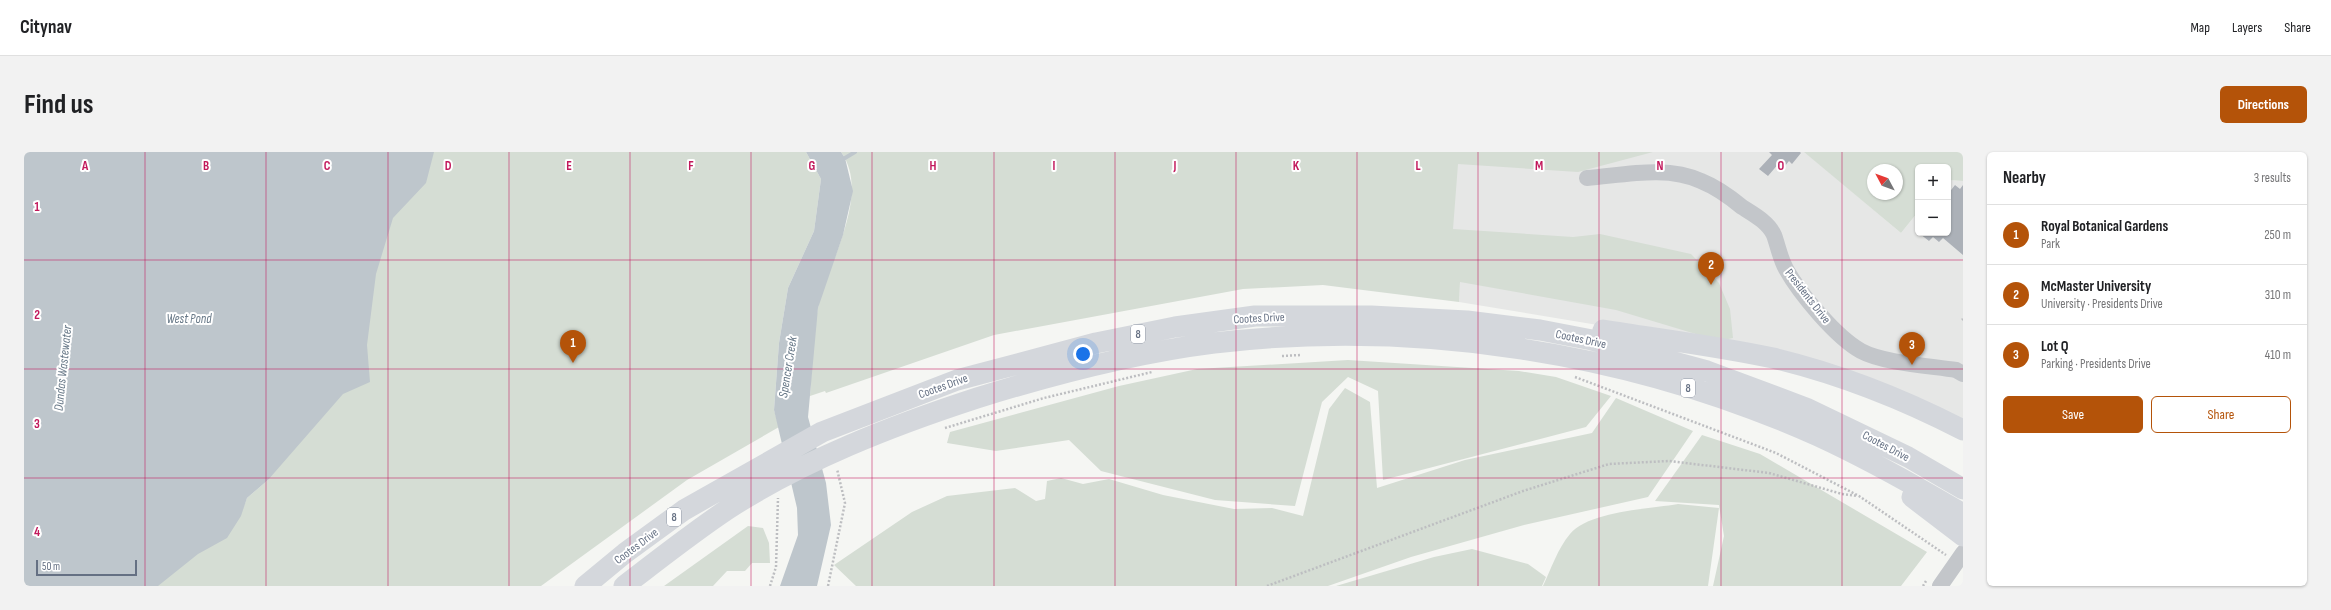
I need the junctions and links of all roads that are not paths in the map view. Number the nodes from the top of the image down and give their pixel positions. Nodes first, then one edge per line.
1 (1587, 178) dead end
2 (1467, 320) junction
3 (1963, 374) edge
4 (1963, 430) edge
5 (1856, 455) junction
6 (1963, 490) edge
7 (1963, 514) edge
8 (1963, 536) edge
9 (1957, 555) edge
10 (586, 586) edge
11 (624, 586) edge
12 (1940, 586) edge

1 - 3 street, Presidents Drive
2 - 4 main road
2 - 6 main road, Cootes Drive / 8
2 - 10 main road, Cootes Drive / 8
5 - 7 main road, Cootes Drive / 8
5 - 8 main road
5 - 11 main road, Cootes Drive / 8
9 - 12 street

